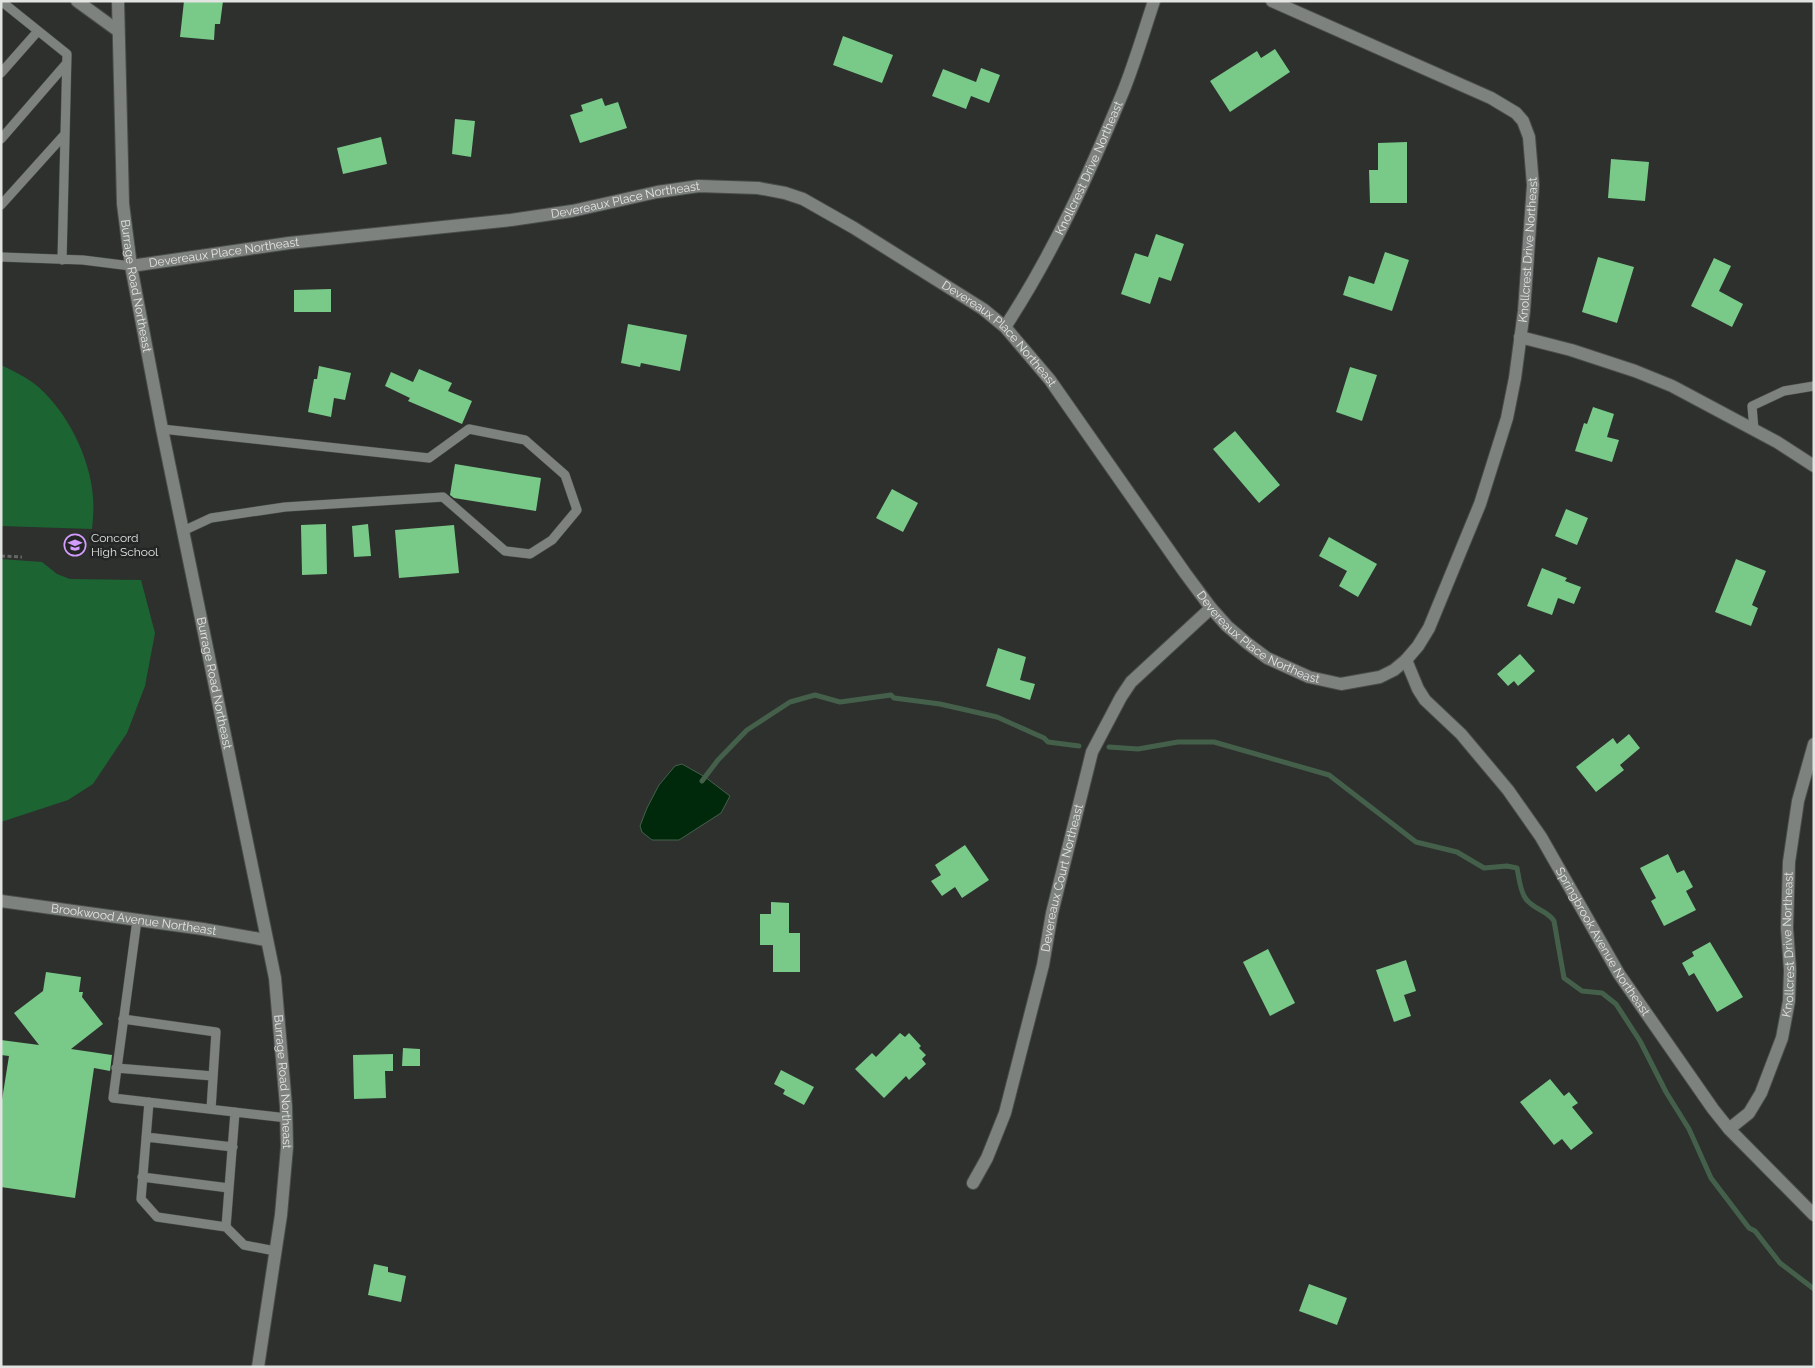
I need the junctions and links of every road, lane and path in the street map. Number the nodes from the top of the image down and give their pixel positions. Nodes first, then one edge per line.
1 (77, 1) edge
2 (118, 1) edge
3 (1154, 1) edge
4 (1272, 1) edge
5 (2, 4) edge
6 (38, 30) junction
7 (117, 30) junction
8 (66, 64) junction
9 (1, 73) edge
10 (65, 134) junction
11 (1, 139) edge
12 (1, 205) edge
13 (1, 257) edge
14 (62, 260) junction
15 (131, 266) junction
16 (1005, 327) junction
17 (1520, 337) junction
18 (1814, 386) edge
19 (162, 429) junction
20 (1754, 430) junction
21 (1814, 466) edge
22 (182, 531) junction
23 (1, 556) edge
24 (22, 557) dead end
25 (1211, 608) junction
26 (1406, 660) junction
27 (1814, 744) edge
28 (1, 901) edge
29 (137, 920) junction
30 (266, 940) junction
31 (123, 1019) junction
32 (116, 1068) junction
33 (213, 1076) junction
34 (148, 1102) junction
35 (211, 1109) junction
36 (236, 1112) junction
37 (286, 1118) junction
38 (1729, 1129) junction
39 (146, 1137) junction
40 (233, 1147) junction
41 (142, 1177) junction
42 (973, 1184) dead end
43 (230, 1188) junction
44 (1814, 1215) edge
45 (226, 1227) junction
46 (275, 1251) junction
47 (258, 1367) edge

1 - 7 street
2 - 7 street, Burrage Road Northeast
3 - 16 street, Knollcrest Drive Northeast
4 - 17 street, Knollcrest Drive Northeast
5 - 6 lane
6 - 8 lane
6 - 9 lane
7 - 15 street, Burrage Road Northeast
8 - 10 lane
8 - 11 lane
10 - 12 lane
10 - 14 lane
13 - 14 lane
14 - 15 lane
15 - 16 street, Devereaux Place Northeast
15 - 19 street, Burrage Road Northeast
16 - 25 street, Devereaux Place Northeast
17 - 20 street, Knollcrest Drive Northeast
17 - 26 street, Devereaux Place Northeast
18 - 20 lane
19 - 22 street, Burrage Road Northeast
19 - 22 lane
20 - 21 street, Knollcrest Drive Northeast
22 - 30 street, Burrage Road Northeast
23 - 24 path
25 - 26 street, Devereaux Place Northeast
25 - 42 street, Devereaux Court Northeast
26 - 38 street, Springbrook Avenue Northeast
27 - 38 street, Knollcrest Drive Northeast
28 - 29 street, Brookwood Avenue Northeast
29 - 30 street, Brookwood Avenue Northeast
29 - 31 lane
30 - 37 street, Burrage Road Northeast
31 - 32 lane
31 - 33 lane
32 - 33 lane
32 - 34 lane
33 - 35 lane
34 - 35 lane
34 - 39 lane
35 - 36 lane
36 - 37 lane
36 - 40 lane
37 - 46 street, Burrage Road Northeast
38 - 44 street, Springbrook Avenue Northeast
39 - 40 lane
39 - 41 lane
40 - 43 lane
41 - 43 lane
41 - 45 lane
43 - 45 lane
45 - 46 lane
46 - 47 street, Burrage Road Northeast

